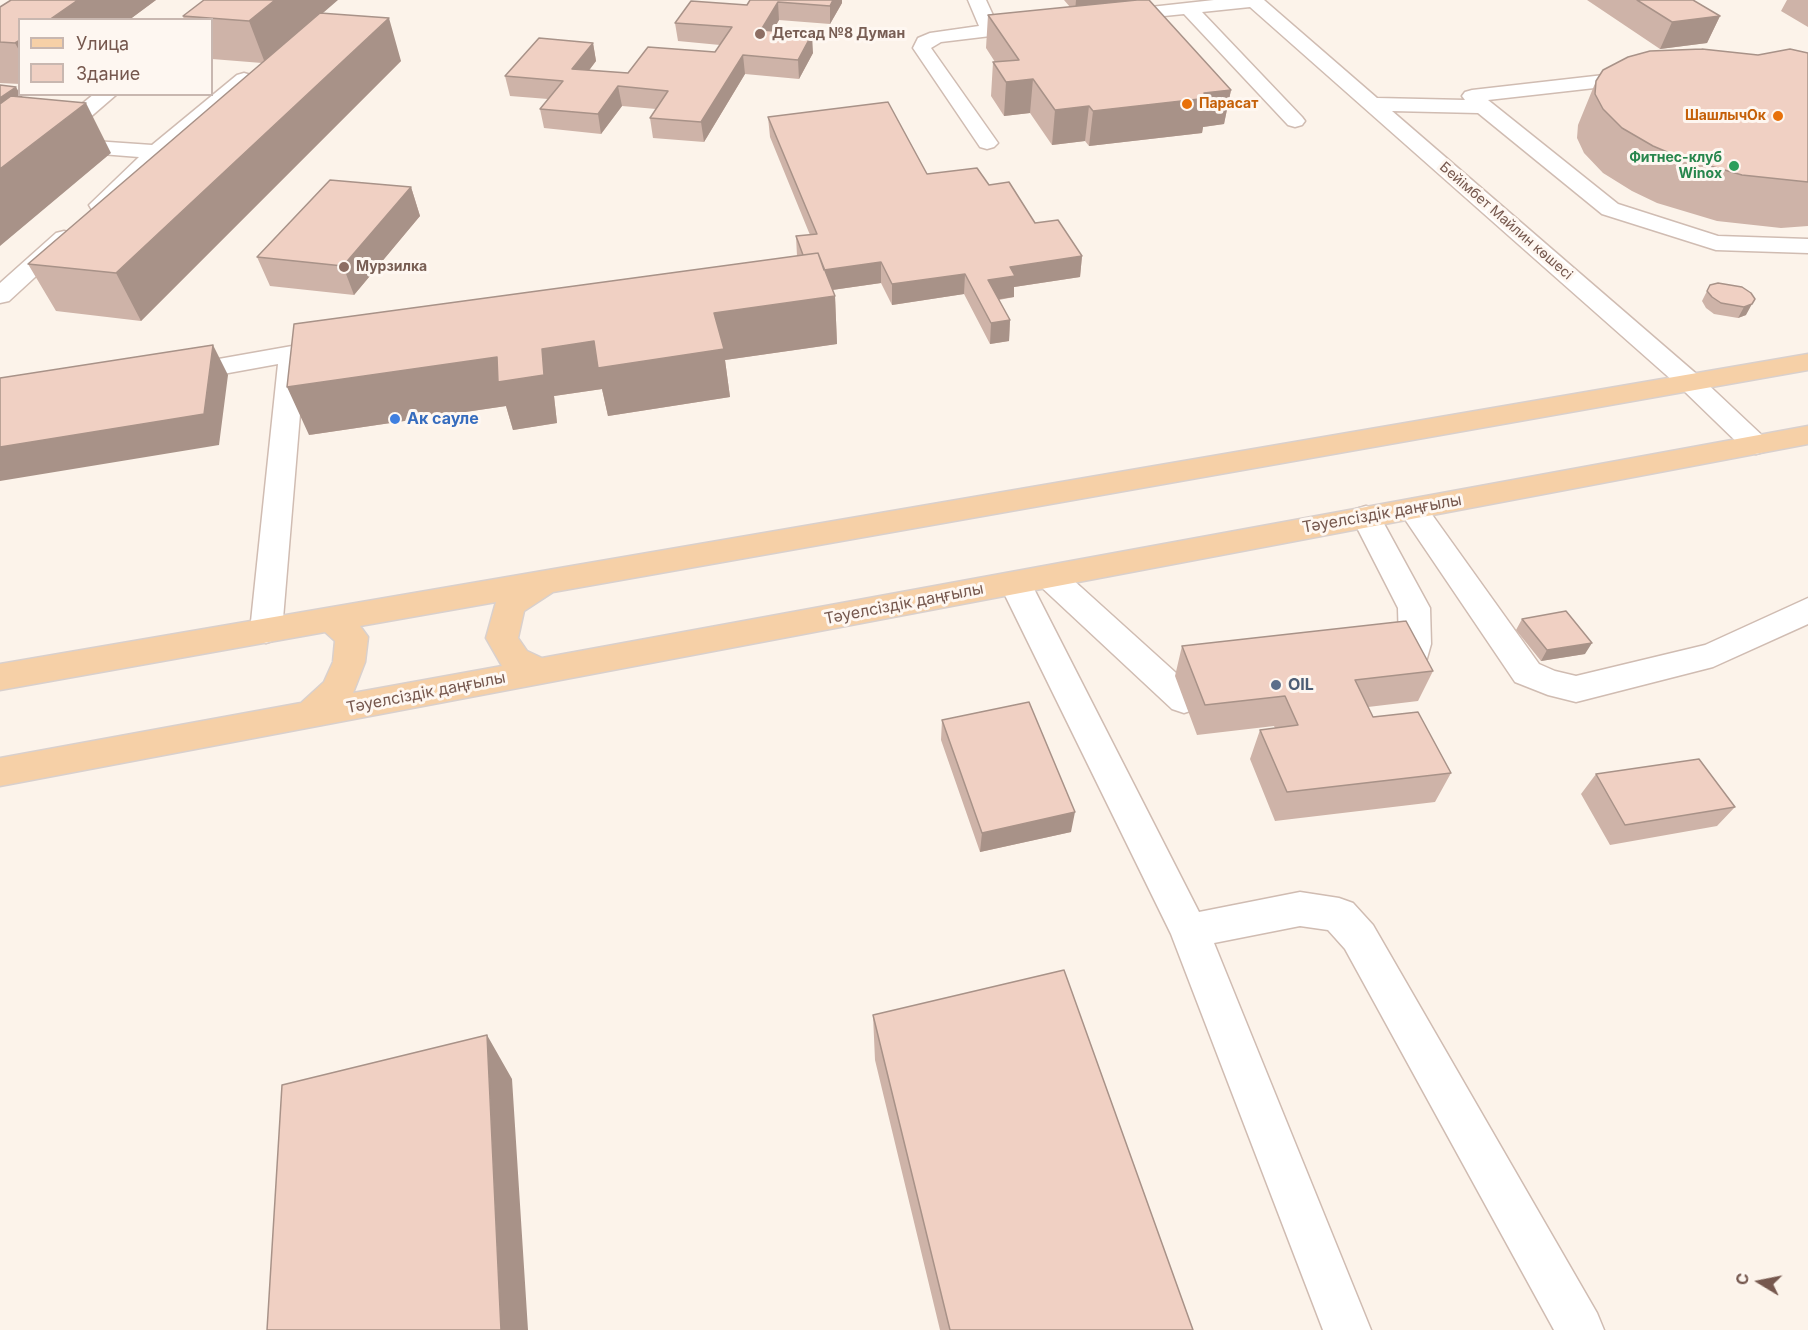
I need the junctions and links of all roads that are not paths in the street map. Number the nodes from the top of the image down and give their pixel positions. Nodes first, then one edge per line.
1 (977, 0) edge
2 (1254, 1) edge
3 (1188, 8) junction
4 (1098, 18) edge
5 (1054, 22) edge
6 (990, 30) junction
7 (1660, 75) edge
8 (244, 79) edge
9 (105, 96) edge
10 (1373, 104) junction
11 (1483, 107) junction
12 (1295, 122) dead end
13 (0, 140) edge
14 (46, 143) junction
15 (987, 143) dead end
16 (157, 152) junction
17 (1808, 246) edge
18 (0, 296) edge
19 (1808, 362) edge
20 (158, 377) edge
21 (1691, 383) junction
22 (1808, 435) edge
23 (1756, 445) junction
24 (1413, 509) junction
25 (1366, 516) junction
26 (1032, 580) junction
27 (543, 583) junction
28 (1808, 610) edge
29 (331, 620) junction
30 (266, 631) junction
31 (542, 672) junction
32 (1405, 676) edge
33 (0, 677) edge
34 (1184, 700) dead end
35 (309, 715) junction
36 (0, 772) edge
37 (1189, 932) junction
38 (1347, 1330) edge
39 (1580, 1330) edge

1 - 6 street
2 - 3 street
2 - 10 street, Бейімбет Майлин көшесі
3 - 4 street
3 - 12 street
5 - 6 street
6 - 15 street
7 - 11 street
8 - 16 street
9 - 14 street
10 - 11 street
10 - 21 street, Бейімбет Майлин көшесі
11 - 17 street
13 - 14 street
14 - 16 street
16 - 18 street
19 - 21 main road
20 - 30 street
21 - 23 street, Бейімбет Майлин көшесі
21 - 27 main road
22 - 23 main road, Тәуелсіздік даңғылы
23 - 24 main road, Тәуелсіздік даңғылы
24 - 25 main road, Тәуелсіздік даңғылы
24 - 28 street
25 - 26 main road, Тәуелсіздік даңғылы
25 - 32 street
26 - 31 main road, Тәуелсіздік даңғылы
26 - 34 street
26 - 37 street
27 - 29 main road
27 - 31 main road
29 - 30 main road
29 - 35 main road
30 - 33 main road
31 - 35 main road, Тәуелсіздік даңғылы
35 - 36 main road, Тәуелсіздік даңғылы
37 - 38 street
37 - 39 street

